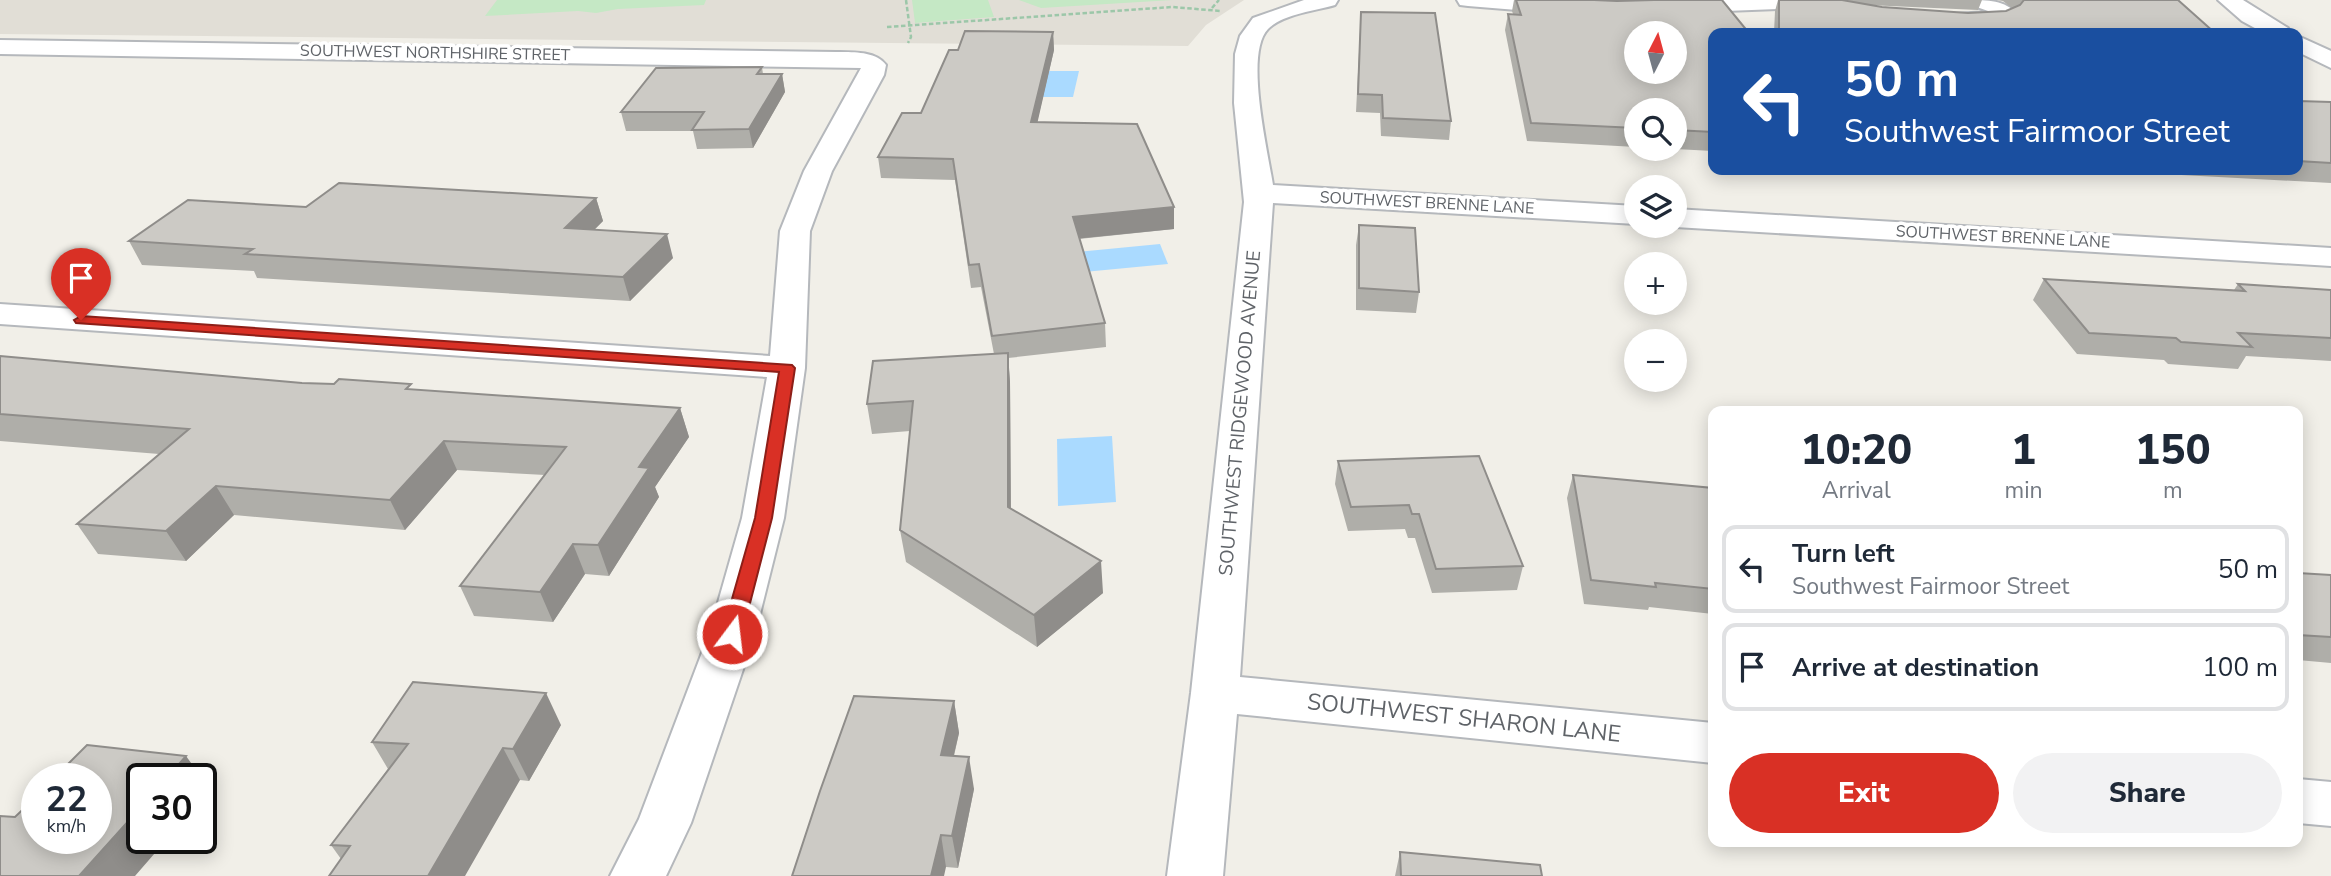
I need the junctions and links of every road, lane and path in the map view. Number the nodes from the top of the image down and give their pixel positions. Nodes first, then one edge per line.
1 (905, 0) edge
2 (1219, 0) edge
3 (1327, 0) edge
4 (1468, 0) edge
5 (1979, 0) edge
6 (2230, 0) edge
7 (1822, 1) edge
8 (1580, 7) edge
9 (1650, 8) edge
10 (1212, 9) junction
11 (1847, 12) edge
12 (1940, 18) edge
13 (1262, 23) junction
14 (2271, 28) edge
15 (2303, 46) edge
16 (0, 47) edge
17 (2331, 61) edge
18 (1259, 193) junction
19 (1624, 214) edge
20 (1687, 219) edge
21 (2331, 257) edge
22 (0, 314) edge
23 (787, 368) junction
24 (1215, 693) junction
25 (1708, 742) edge
26 (2303, 801) edge
27 (2331, 804) edge
28 (638, 876) edge
29 (1195, 876) edge

1 - 10 path
2 - 10 path
3 - 13 street
4 - 8 street
5 - 12 street
6 - 14 street
7 - 9 street
7 - 11 street
10 - 13 path
13 - 18 street, SOUTHWEST RIDGEWOOD AVENUE
15 - 17 street
16 - 23 street, SOUTHWEST NORTHSHIRE STREET
18 - 19 street, SOUTHWEST BRENNE LANE
18 - 24 street, SOUTHWEST RIDGEWOOD AVENUE
20 - 21 street, SOUTHWEST BRENNE LANE
22 - 23 street
23 - 28 street
24 - 25 street, SOUTHWEST SHARON LANE
24 - 29 street, SOUTHWEST RIDGEWOOD AVENUE
26 - 27 street

